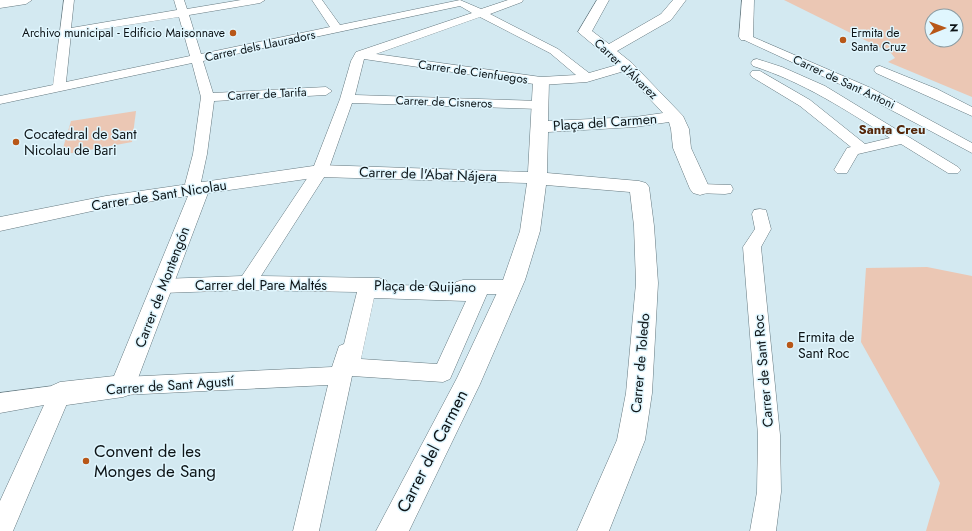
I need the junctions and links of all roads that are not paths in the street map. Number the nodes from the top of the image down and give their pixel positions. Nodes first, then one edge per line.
1 (26, 0) edge
2 (69, 0) edge
3 (179, 0) edge
4 (260, 0) edge
5 (317, 0) edge
6 (518, 0) edge
7 (603, 0) edge
8 (680, 0) edge
9 (748, 0) edge
10 (0, 4) edge
11 (183, 12) junction
12 (480, 14) junction
13 (338, 29) junction
14 (65, 32) junction
15 (746, 37) joint
16 (608, 50) junction
17 (360, 55) junction
18 (196, 60) junction
19 (627, 66) junction
20 (880, 70) dead end
21 (587, 78) junction
22 (541, 81) junction
23 (59, 87) junction
24 (326, 91) dead end
25 (208, 97) junction
26 (347, 99) junction
27 (0, 100) edge
28 (540, 105) junction
29 (972, 112) edge
30 (675, 116) junction
31 (539, 127) junction
32 (901, 140) junction
33 (862, 148) junction
34 (972, 149) edge
35 (842, 170) dead end
36 (953, 170) dead end
37 (320, 171) junction
38 (537, 178) junction
39 (201, 188) junction
40 (700, 189) joint
41 (725, 189) dead end
42 (760, 214) dead end
43 (0, 224) edge
44 (247, 283) junction
45 (360, 285) junction
46 (162, 286) junction
47 (507, 293) junction
48 (478, 294) joint
49 (342, 375) junction
50 (123, 386) junction
51 (60, 394) junction
52 (0, 403) edge
53 (0, 530) edge
54 (306, 531) edge
55 (392, 531) edge
56 (593, 531) edge
57 (763, 531) edge

1 - 10 street
2 - 14 street
3 - 11 street
4 - 11 street
5 - 13 street
6 - 12 street
7 - 16 street, Carrer d'Álvarez
8 - 16 street
9 - 15 street, Carrer de Sant Antoni
11 - 14 street
11 - 18 street
12 - 13 street, Carrer dels Llauradors
12 - 17 street
12 - 21 street
13 - 18 street, Carrer dels Llauradors
14 - 23 street
15 - 34 street, Carrer de Sant Antoni
16 - 19 street, Carrer d'Álvarez
17 - 22 street, Carrer de Cienfuegos
17 - 26 street
18 - 23 street, Carrer dels Llauradors
18 - 25 street
19 - 21 street, Carrer de Cienfuegos
19 - 30 street, Carrer d'Álvarez
20 - 29 street
21 - 22 street, Carrer de Cienfuegos
22 - 28 street
23 - 27 street, Carrer dels Llauradors
24 - 25 street, Carrer de Tarifa
25 - 39 street
26 - 28 street, Carrer de Cisneros
26 - 37 street
28 - 31 street
30 - 31 street, Plaça del Carmen
30 - 40 street, Plaça del Carmen
31 - 38 street, Plaça del Carmen
32 - 33 street
32 - 33 street
32 - 36 street
33 - 35 street
37 - 38 street, Carrer de l'Abat Nájera
37 - 39 street, Carrer de Sant Nicolau
37 - 44 street
38 - 47 street
38 - 56 street, Carrer de Toledo
39 - 43 street, Carrer de Sant Nicolau
39 - 46 street, Carrer de Montengón
40 - 41 street
42 - 57 street, Carrer de Sant Roc
44 - 45 street, Carrer del Pare Maltés
44 - 46 street, Carrer del Pare Maltés
45 - 47 street, Plaça de Quijano
45 - 49 street, Plaça de Quijano
46 - 50 street, Carrer de Montengón
47 - 55 street, Carrer del Carmen
48 - 48 street, Plaça de Quijano
49 - 50 street, Carrer de Sant Agustí
49 - 54 street, Plaça de Quijano
50 - 51 street, Carrer de Sant Agustí
51 - 52 street, Carrer de Sant Agustí
51 - 53 street

